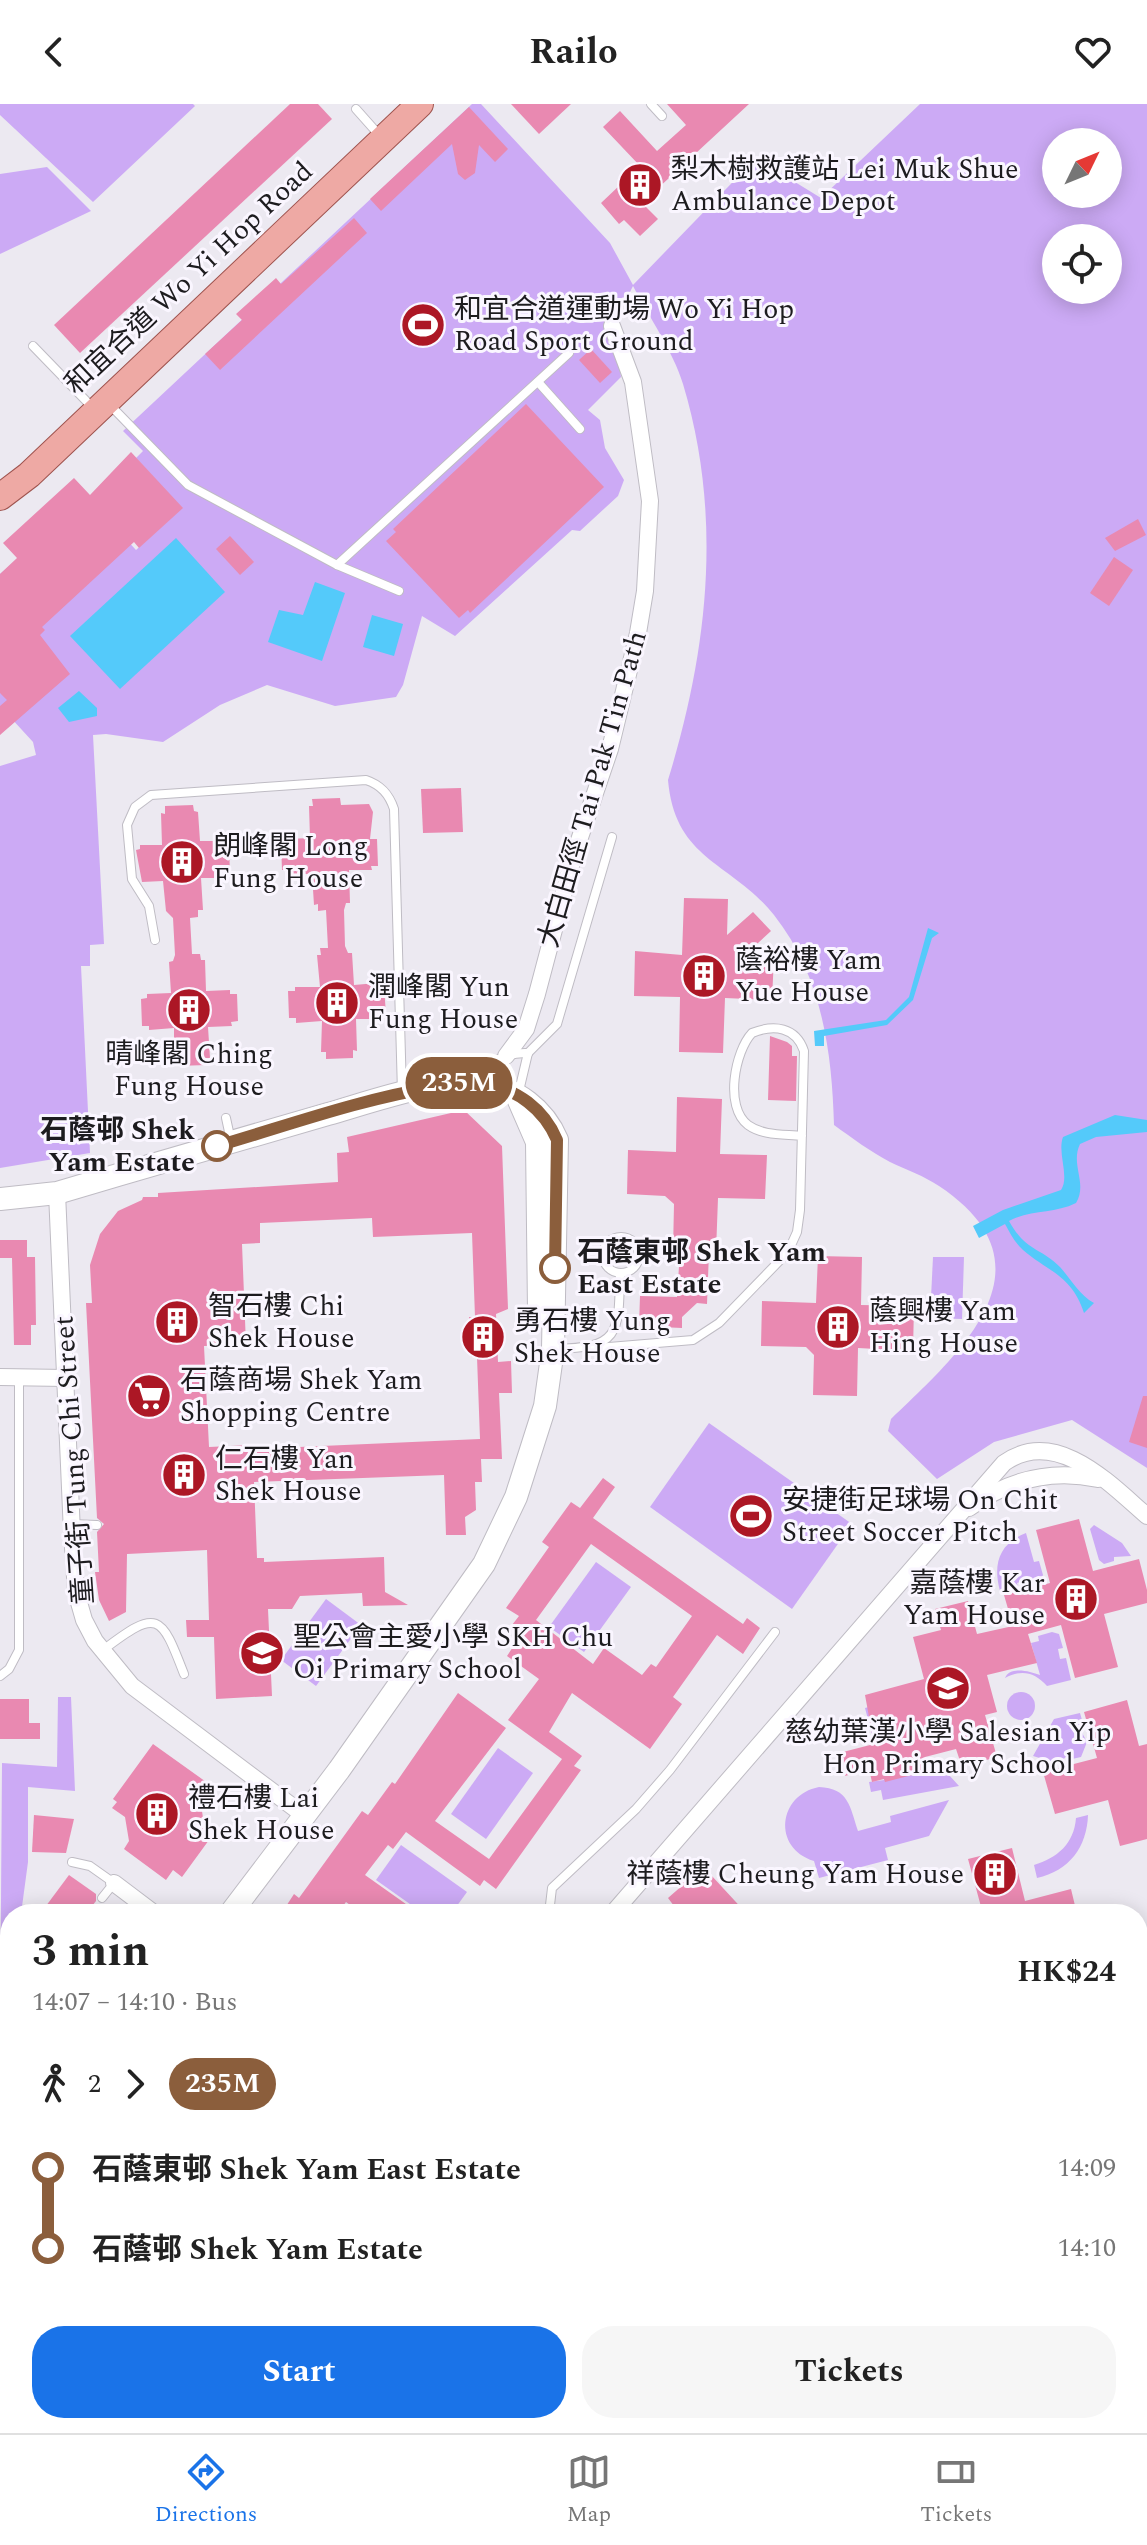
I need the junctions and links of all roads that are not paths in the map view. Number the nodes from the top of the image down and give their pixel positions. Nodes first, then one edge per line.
1 (420, 104) edge
2 (651, 104) edge
3 (356, 109) dead end
4 (662, 116) dead end
5 (383, 139) junction
6 (612, 326) dead end
7 (33, 346) dead end
8 (569, 353) dead end
9 (538, 382) junction
10 (101, 406) junction
11 (580, 429) dead end
12 (0, 497) edge
13 (337, 565) junction
14 (399, 591) dead end
15 (612, 837) dead end
16 (155, 940) dead end
17 (528, 1053) junction
18 (506, 1056) junction
19 (469, 1082) junction
20 (402, 1093) junction
21 (517, 1096) junction
22 (226, 1118) dead end
23 (802, 1136) junction
24 (231, 1142) junction
25 (57, 1193) junction
26 (0, 1199) edge
27 (620, 1274) junction
28 (597, 1348) junction
29 (553, 1349) junction
30 (0, 1377) edge
31 (19, 1377) junction
32 (66, 1378) junction
33 (533, 1436) junction
34 (1108, 1481) junction
35 (1147, 1516) edge
36 (955, 1518) junction
37 (72, 1524) junction
38 (97, 1525) dead end
39 (775, 1632) dead end
40 (102, 1650) junction
41 (184, 1674) dead end
42 (0, 1676) edge
43 (305, 1816) junction
44 (72, 1862) dead end
45 (114, 1883) junction
46 (102, 1898) dead end
47 (141, 1904) edge
48 (238, 1904) edge
49 (550, 1904) edge
50 (621, 1904) edge

1 - 5 main road, 和宜合道 Wo Yi Hop Road
2 - 4 lane
3 - 5 lane
5 - 10 main road, 和宜合道 Wo Yi Hop Road
6 - 18 street, 大白田徑 Tai Pak Tin Path
7 - 10 lane
8 - 9 lane
9 - 11 lane
9 - 13 lane
10 - 12 main road, 和宜合道 Wo Yi Hop Road
10 - 13 lane
13 - 14 lane
15 - 17 lane
16 - 20 lane
17 - 18 lane, 大白田徑 Tai Pak Tin Path
17 - 21 lane
18 - 19 lane, 大白田徑 Tai Pak Tin Path
19 - 20 street
19 - 21 street
20 - 24 street
21 - 29 street
21 - 33 street
22 - 24 lane
23 - 23 lane
23 - 28 lane
24 - 25 street
25 - 26 street
25 - 32 street, 童子街 Tung Chi Street
27 - 27 lane
27 - 28 lane
28 - 29 lane
29 - 33 street
30 - 31 street
31 - 32 street
31 - 42 lane
32 - 37 street, 童子街 Tung Chi Street
33 - 43 street
34 - 35 street
34 - 36 street
34 - 36 street
36 - 50 street
37 - 38 lane
37 - 40 street, 童子街 Tung Chi Street
39 - 49 lane
40 - 41 lane
40 - 43 street, 童子街 Tung Chi Street
43 - 48 street
44 - 45 lane
45 - 46 lane
45 - 47 street

